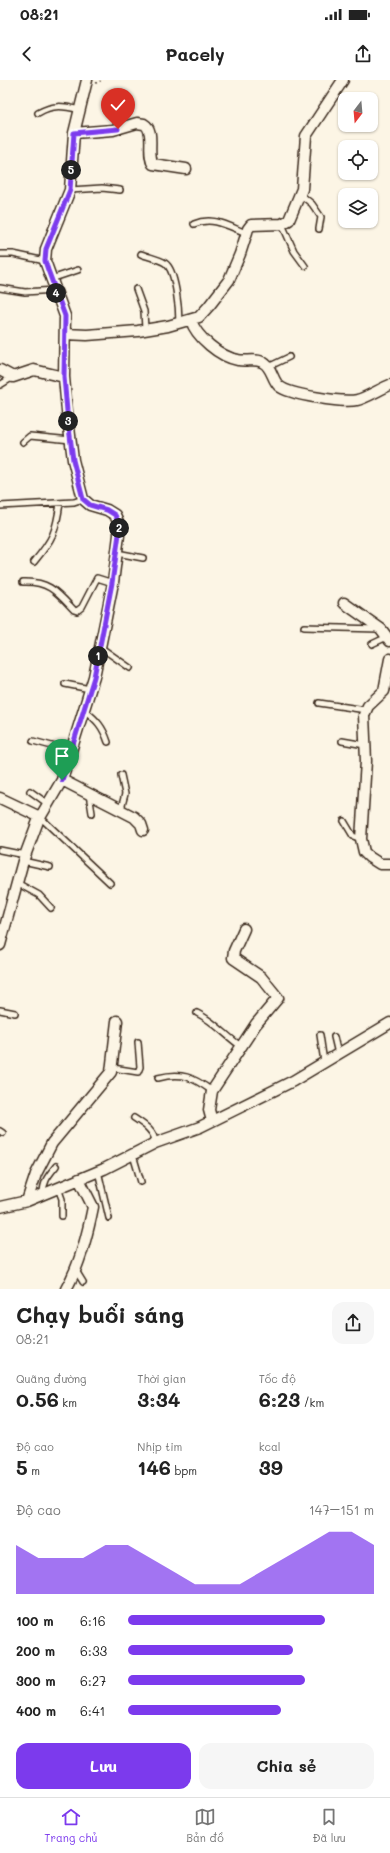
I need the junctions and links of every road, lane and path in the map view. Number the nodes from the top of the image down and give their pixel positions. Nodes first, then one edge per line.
1 (87, 80) edge
2 (343, 80) edge
3 (80, 110) junction
4 (38, 112) dead end
5 (74, 133) junction
6 (186, 169) dead end
7 (70, 190) junction
8 (120, 190) dead end
9 (300, 194) junction
10 (194, 224) dead end
11 (282, 224) junction
12 (319, 229) dead end
13 (246, 233) junction
14 (0, 254) edge
15 (141, 254) dead end
16 (45, 261) junction
17 (305, 266) dead end
18 (78, 270) dead end
19 (51, 279) junction
20 (0, 288) edge
21 (136, 289) dead end
22 (55, 290) junction
23 (191, 320) junction
24 (179, 323) junction
25 (145, 329) junction
26 (65, 334) junction
27 (290, 357) dead end
28 (268, 367) junction
29 (0, 370) edge
30 (13, 377) junction
31 (64, 377) junction
32 (0, 385) edge
33 (390, 385) edge
34 (71, 440) junction
35 (23, 442) dead end
36 (83, 499) junction
37 (60, 503) junction
38 (0, 506) edge
39 (117, 553) junction
40 (143, 558) dead end
41 (34, 562) dead end
42 (23, 582) dead end
43 (112, 583) junction
44 (344, 603) dead end
45 (304, 627) dead end
46 (386, 636) edge
47 (372, 644) dead end
48 (100, 647) junction
49 (390, 659) edge
50 (130, 668) dead end
51 (65, 684) dead end
52 (90, 690) junction
53 (319, 703) dead end
54 (84, 710) junction
55 (366, 710) junction
56 (33, 741) dead end
57 (342, 741) dead end
58 (108, 742) dead end
59 (365, 745) junction
60 (71, 750) junction
61 (122, 775) dead end
62 (62, 780) junction
63 (30, 791) dead end
64 (89, 793) junction
65 (0, 798) edge
66 (48, 804) junction
67 (121, 810) junction
68 (92, 813) dead end
69 (40, 817) junction
70 (344, 821) dead end
71 (143, 830) dead end
72 (361, 839) junction
73 (0, 850) edge
74 (24, 858) junction
75 (390, 864) edge
76 (50, 867) dead end
77 (17, 883) junction
78 (110, 884) dead end
79 (51, 908) dead end
80 (244, 928) dead end
81 (2, 930) edge
82 (0, 946) edge
83 (0, 1010) edge
84 (15, 1013) dead end
85 (197, 1013) dead end
86 (117, 1021) dead end
87 (390, 1024) edge
88 (320, 1035) dead end
89 (334, 1037) dead end
90 (138, 1042) dead end
91 (242, 1047) junction
92 (338, 1054) junction
93 (324, 1062) junction
94 (113, 1068) junction
95 (158, 1078) dead end
96 (212, 1091) junction
97 (134, 1118) dead end
98 (212, 1121) junction
99 (155, 1143) junction
100 (133, 1155) junction
101 (56, 1166) dead end
102 (98, 1171) junction
103 (79, 1179) junction
104 (141, 1182) dead end
105 (58, 1188) junction
106 (44, 1194) junction
107 (27, 1201) junction
108 (0, 1207) edge
109 (62, 1216) dead end
110 (108, 1218) dead end
111 (75, 1269) junction
112 (83, 1282) dead end
113 (66, 1289) edge

1 - 3 street
2 - 9 street
3 - 4 lane
3 - 5 street
5 - 6 street
5 - 7 street
7 - 8 lane
7 - 16 street
9 - 11 street
9 - 12 lane
10 - 13 lane
11 - 13 street
11 - 17 lane
13 - 23 street
14 - 16 lane
15 - 24 lane
16 - 19 street
18 - 19 lane
19 - 22 street
20 - 22 lane
21 - 25 lane
22 - 26 street
23 - 24 street
23 - 28 street
24 - 25 street
25 - 26 street
26 - 31 street
27 - 28 lane
28 - 33 street
29 - 30 street
30 - 31 street
30 - 32 lane
31 - 34 street
34 - 35 lane
34 - 36 street
36 - 37 lane
36 - 39 street
37 - 38 lane
37 - 41 lane
39 - 40 lane
39 - 43 street
42 - 43 lane
43 - 48 street
44 - 46 street
45 - 46 lane
46 - 47 lane
48 - 50 lane
48 - 52 street
49 - 55 street
51 - 52 lane
52 - 54 street
53 - 55 lane
54 - 58 lane
54 - 60 street
55 - 59 street
56 - 60 lane
57 - 59 lane
59 - 72 street
60 - 62 street
61 - 67 lane
62 - 64 street
62 - 66 street
63 - 66 lane
64 - 67 street
64 - 68 lane
65 - 69 street
66 - 69 street
67 - 71 street
69 - 74 street
69 - 78 lane
70 - 72 lane
72 - 75 street
73 - 74 lane
74 - 76 lane
74 - 77 street
77 - 79 lane
77 - 81 street
80 - 91 street
81 - 82 street
83 - 84 lane
85 - 91 lane
86 - 94 street
87 - 92 street
88 - 93 lane
89 - 92 lane
90 - 94 lane
91 - 96 street
92 - 93 street
93 - 98 street
94 - 107 street
95 - 96 lane
96 - 98 street
97 - 99 lane
98 - 99 street
99 - 100 street
100 - 102 street
100 - 104 lane
101 - 106 lane
102 - 103 street
102 - 110 lane
103 - 105 street
103 - 111 street
105 - 106 street
105 - 109 lane
106 - 107 street
107 - 108 street
111 - 112 lane
111 - 113 street

